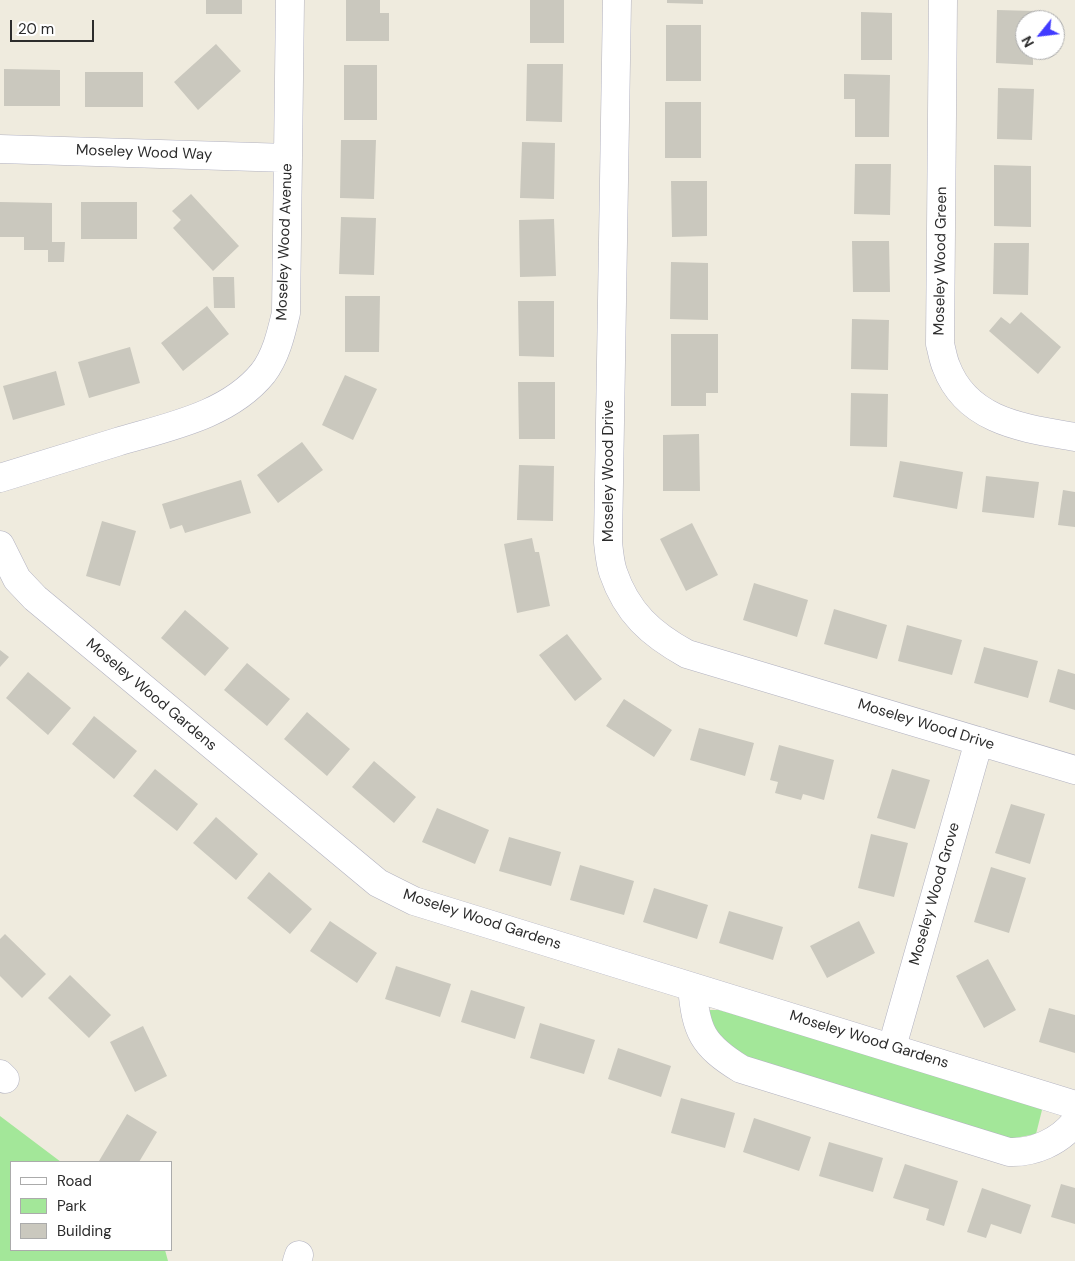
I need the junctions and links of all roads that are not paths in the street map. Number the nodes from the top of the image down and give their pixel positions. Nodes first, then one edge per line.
1 (290, 0) edge
2 (617, 0) edge
3 (944, 0) edge
4 (0, 149) edge
5 (288, 158) junction
6 (1075, 437) edge
7 (0, 478) edge
8 (0, 545) edge
9 (978, 741) junction
10 (1075, 770) edge
11 (692, 987) junction
12 (892, 1047) junction
13 (1075, 1105) edge
14 (1075, 1122) edge

1 - 5 street, Moseley Wood Avenue
2 - 9 street, Moseley Wood Drive
3 - 6 street, Moseley Wood Green
4 - 5 street, Moseley Wood Way
5 - 7 street, Moseley Wood Avenue
8 - 11 street, Moseley Wood Gardens
9 - 10 street, Moseley Wood Drive
9 - 12 street, Moseley Wood Grove
11 - 12 street, Moseley Wood Gardens
11 - 14 street
12 - 13 street, Moseley Wood Gardens

